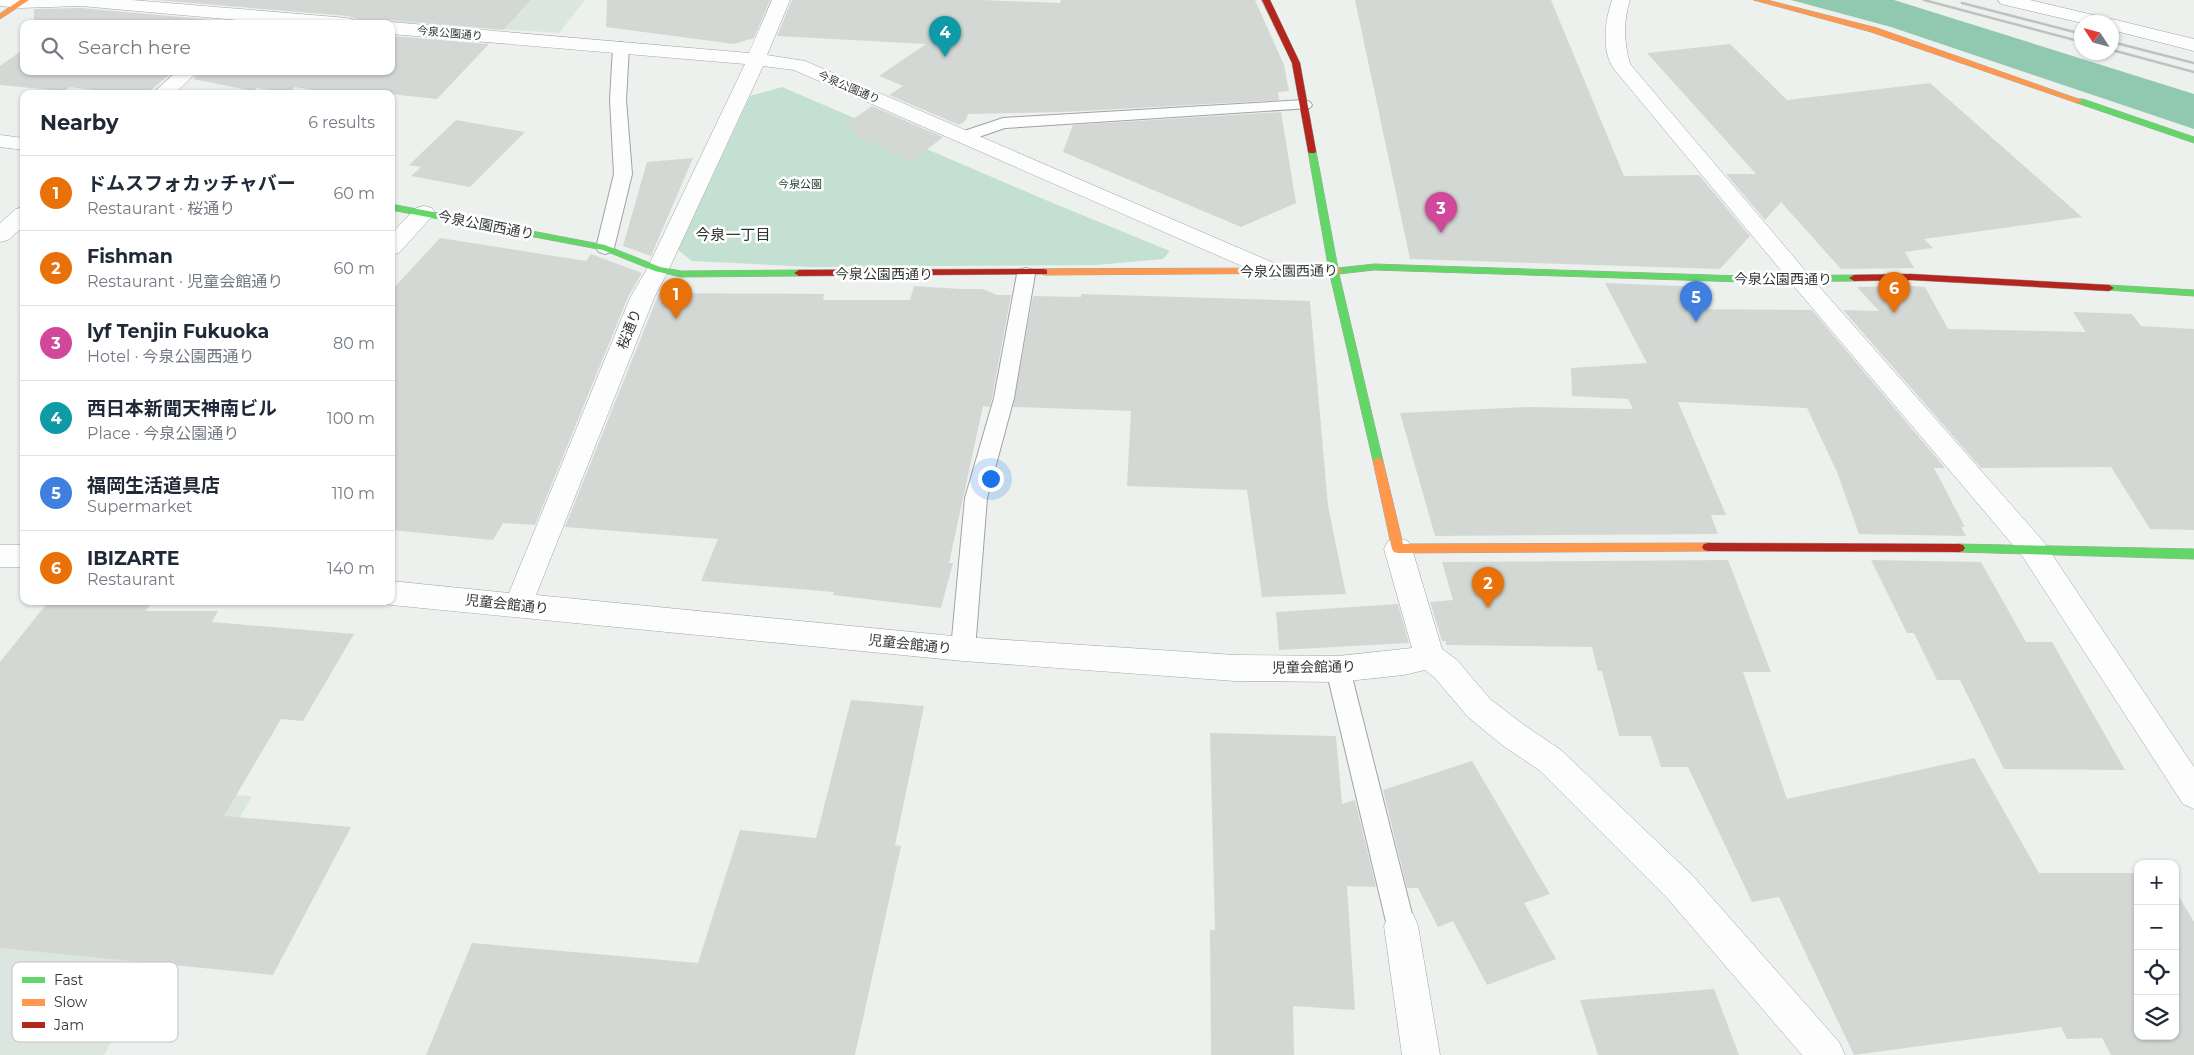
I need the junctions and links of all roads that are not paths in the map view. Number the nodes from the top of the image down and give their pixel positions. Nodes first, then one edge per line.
1 (276, 0) edge
2 (781, 0) edge
3 (1266, 0) edge
4 (1621, 0) edge
5 (1758, 0) edge
6 (2007, 0) edge
7 (0, 1) edge
8 (22, 2) edge
9 (0, 16) edge
10 (2074, 16) edge
11 (249, 20) edge
12 (2119, 27) edge
13 (395, 28) edge
14 (2194, 45) edge
15 (621, 47) junction
16 (756, 59) junction
17 (184, 75) edge
18 (167, 90) edge
19 (1304, 105) junction
20 (964, 137) junction
21 (2194, 140) edge
22 (0, 142) edge
23 (20, 144) edge
24 (395, 208) edge
25 (424, 213) junction
26 (20, 218) edge
27 (0, 235) edge
28 (395, 244) edge
29 (605, 248) junction
30 (658, 269) junction
31 (1334, 271) junction
32 (1275, 272) junction
33 (1026, 274) junction
34 (1801, 280) junction
35 (2194, 293) edge
36 (2033, 548) junction
37 (1398, 549) junction
38 (2194, 554) edge
39 (0, 556) edge
40 (20, 556) edge
41 (395, 593) edge
42 (518, 605) junction
43 (963, 649) junction
44 (1430, 656) junction
45 (1338, 669) junction
46 (2194, 794) edge
47 (1401, 926) joint
48 (1422, 1055) edge
49 (1826, 1055) edge

1 - 11 street
2 - 16 street, 桜通り
3 - 19 main road
4 - 34 street
5 - 21 main road
6 - 10 street
7 - 8 street
8 - 9 main road
8 - 11 street
12 - 14 street
13 - 15 street, 今泉公園通り
15 - 16 street, 今泉公園通り
15 - 29 lane
16 - 20 street, 今泉公園通り
16 - 30 street, 桜通り
17 - 18 street
19 - 20 lane
19 - 31 main road
20 - 32 street, 今泉公園通り
22 - 23 street
24 - 25 main road, 今泉公園西通り
25 - 28 street
25 - 29 main road, 今泉公園西通り
26 - 27 street
29 - 30 main road, 今泉公園西通り
30 - 33 main road, 今泉公園西通り
30 - 42 street, 桜通り
31 - 32 main road, 今泉公園西通り
31 - 34 main road, 今泉公園西通り
31 - 37 main road
32 - 33 main road, 今泉公園西通り
33 - 43 lane
34 - 35 main road, 今泉公園西通り
34 - 36 street
36 - 37 main road
36 - 38 main road
36 - 46 street
37 - 44 street
39 - 40 street
41 - 42 street, 児童会館通り
42 - 43 street, 児童会館通り
43 - 45 street, 児童会館通り
44 - 45 street, 児童会館通り
44 - 49 street
45 - 47 lane
47 - 48 street

